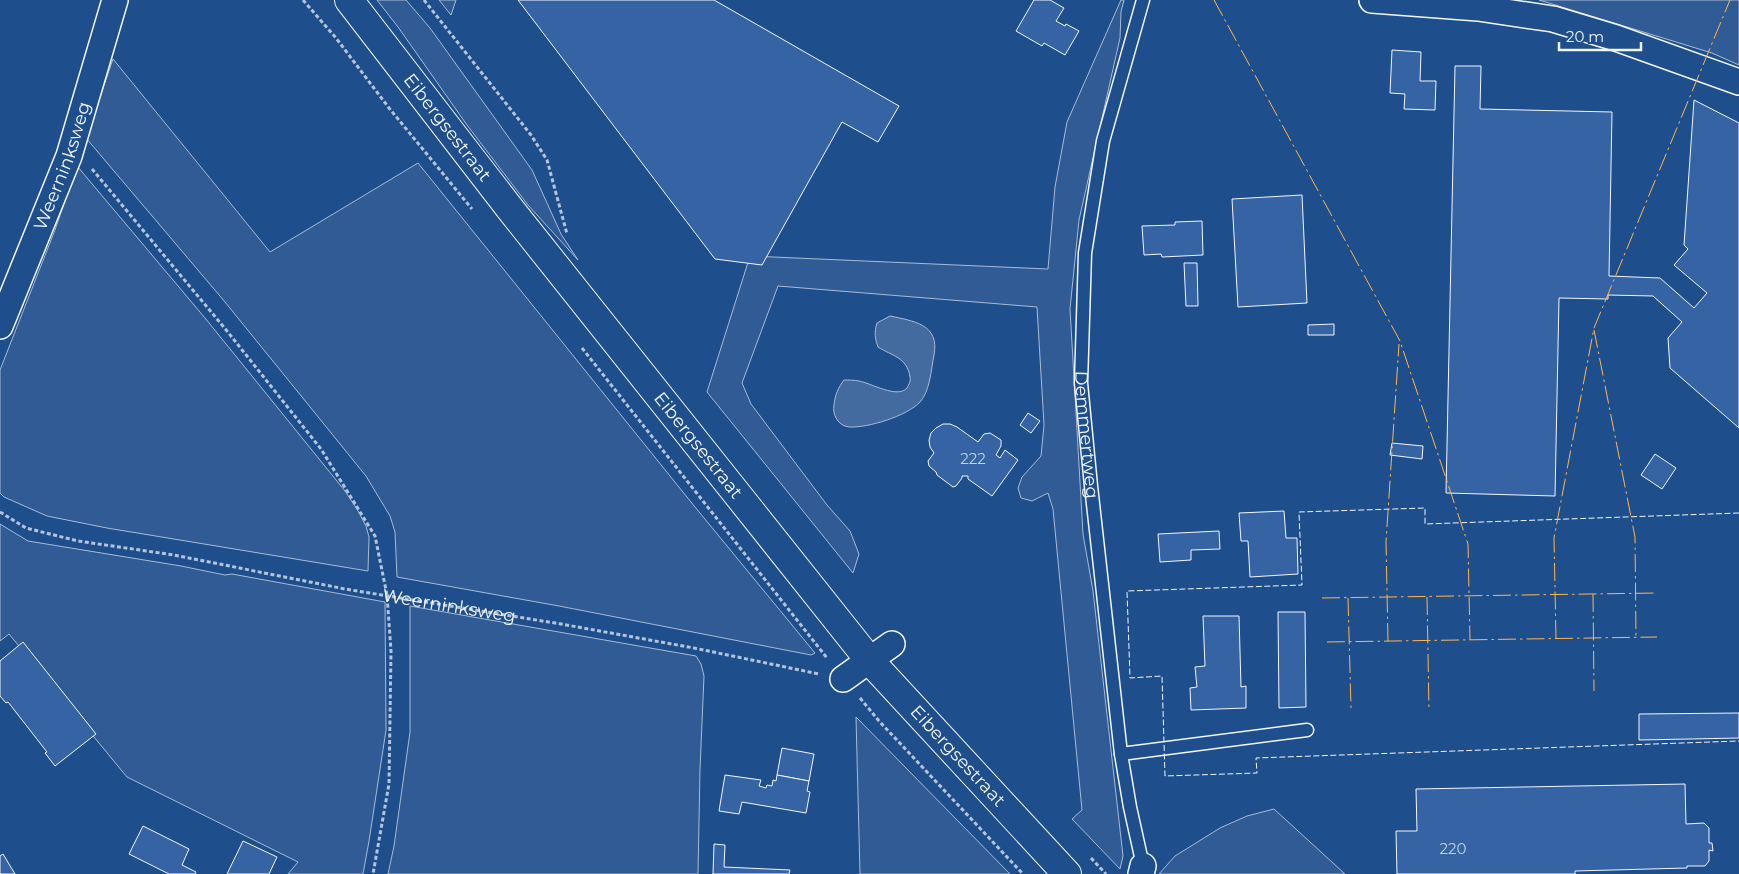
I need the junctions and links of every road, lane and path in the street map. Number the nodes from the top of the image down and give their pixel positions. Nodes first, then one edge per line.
1 (115, 0) edge
2 (349, 0) edge
3 (424, 0) edge
4 (1143, 0) edge
5 (1372, 0) edge
6 (1739, 82) edge
7 (72, 145) junction
8 (561, 212) dead end
9 (0, 326) edge
10 (0, 512) edge
11 (387, 596) junction
12 (892, 644) dead end
13 (870, 661) junction
14 (843, 679) joint
15 (1307, 730) dead end
16 (1121, 754) junction
17 (1142, 870) edge
18 (373, 874) edge
19 (1067, 874) edge

1 - 7 street, Weerninksweg
2 - 13 main road, Eibergsestraat
3 - 8 path
4 - 16 lane, Demmertweg
5 - 6 street
7 - 9 street, Weerninksweg
7 - 11 path
10 - 11 path, Weerninksweg
11 - 14 path, Weerninksweg
11 - 18 path
12 - 13 street
13 - 14 street
13 - 19 main road, Eibergsestraat
15 - 16 lane
16 - 17 lane, Demmertweg

